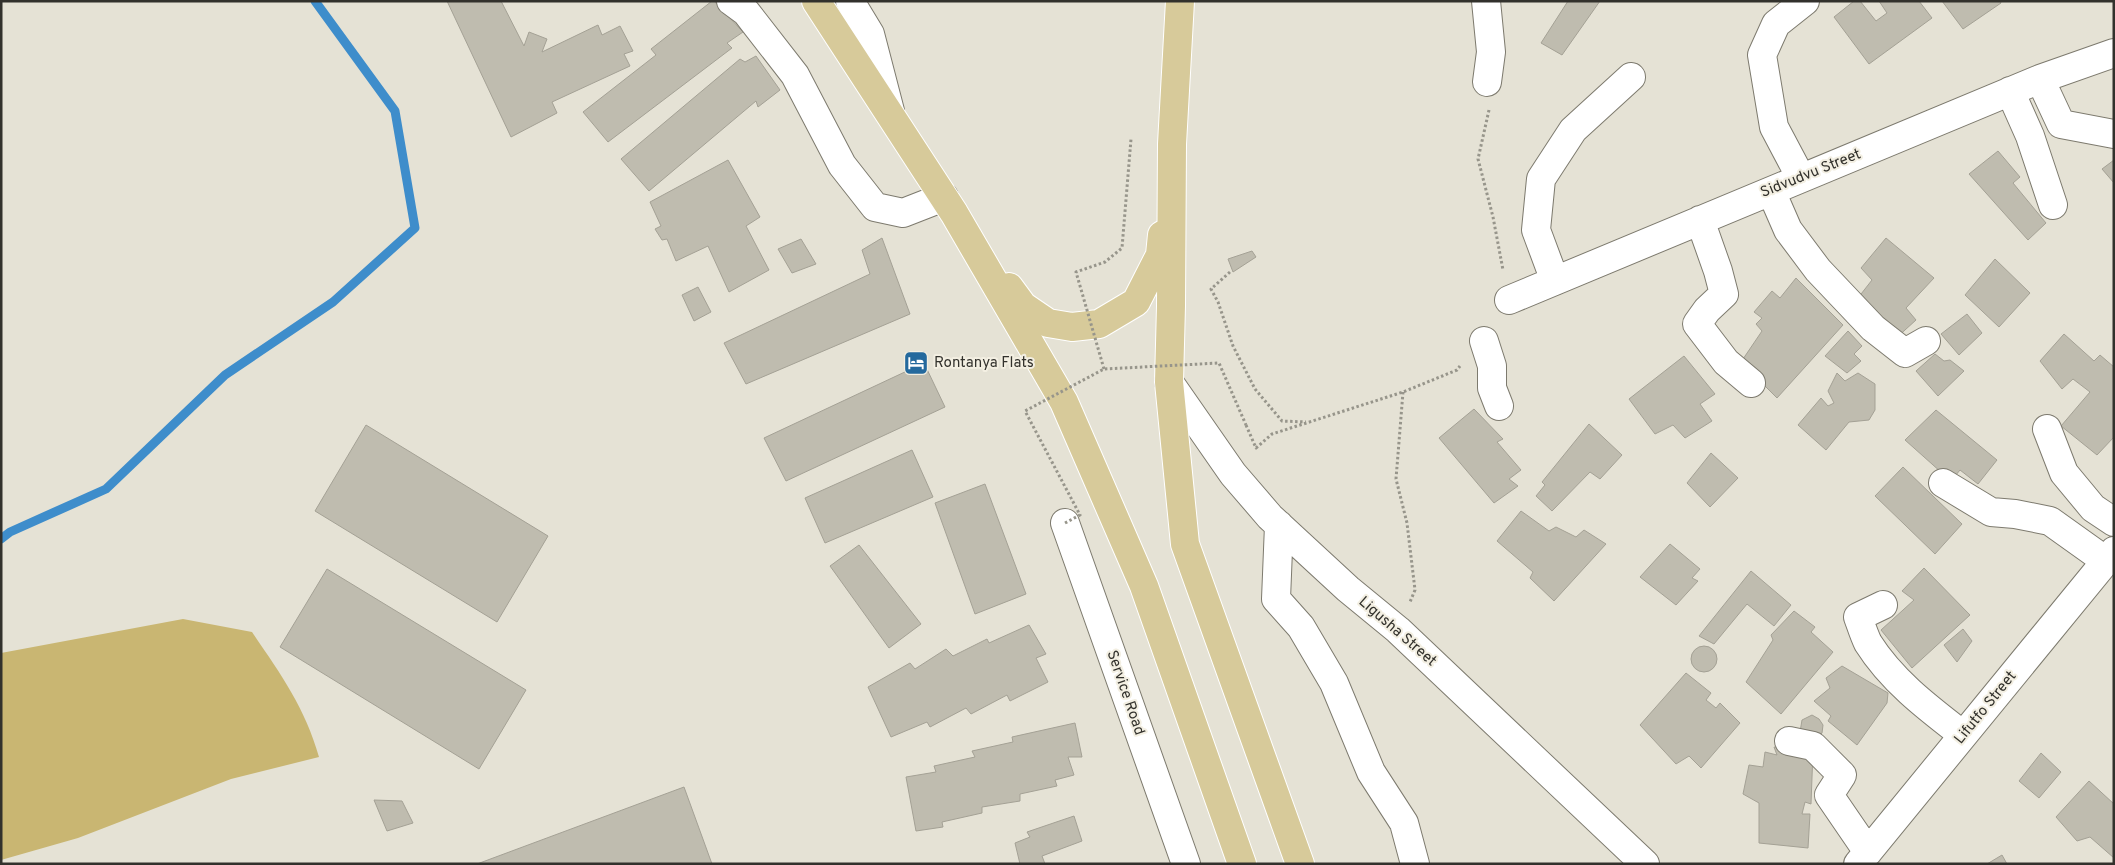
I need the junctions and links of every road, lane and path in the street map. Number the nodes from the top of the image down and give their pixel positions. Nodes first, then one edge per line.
1 (731, 1) edge
2 (816, 1) edge
3 (850, 1) edge
4 (1180, 1) edge
5 (1486, 1) edge
6 (1805, 1) edge
7 (2114, 53) edge
8 (1631, 77) dead end
9 (2040, 79) junction
10 (1487, 82) joint
11 (2010, 91) junction
12 (892, 117) junction
13 (2114, 134) edge
14 (1131, 139) dead end
15 (1172, 144) junction
16 (1801, 178) junction
17 (1771, 190) junction
18 (949, 205) junction
19 (2053, 205) dead end
20 (1700, 220) junction
21 (1230, 272) dead end
22 (1554, 281) junction
23 (1509, 300) joint
24 (1484, 341) joint
25 (1926, 341) dead end
26 (1104, 369) junction
27 (1169, 382) junction
28 (1751, 383) dead end
29 (1403, 392) junction
30 (1499, 406) dead end
31 (1309, 422) junction
32 (2048, 429) dead end
33 (1943, 483) dead end
34 (2114, 522) edge
35 (1065, 523) joint
36 (1279, 525) junction
37 (2110, 556) edge
38 (1883, 605) dead end
39 (1398, 630) junction
40 (1963, 735) junction
41 (1789, 741) dead end
42 (1863, 858) edge
43 (1186, 864) edge
44 (1242, 864) edge
45 (1300, 864) edge
46 (1414, 864) edge
47 (1646, 864) edge

1 - 18 street
2 - 12 main road
3 - 12 street
4 - 15 main road
5 - 10 street
6 - 16 street
7 - 9 street, Sidvudvu Street
8 - 22 street
9 - 11 street, Sidvudvu Street
9 - 13 street
10 - 23 path
11 - 16 street, Sidvudvu Street
11 - 19 street
12 - 18 main road
14 - 26 path, bridge
15 - 18 main road
15 - 27 main road
16 - 17 street, Sidvudvu Street
17 - 20 street, Sidvudvu Street
17 - 25 street
18 - 44 main road
20 - 22 street, Sidvudvu Street
20 - 28 street
21 - 31 path
22 - 23 street, Sidvudvu Street
24 - 29 path
24 - 30 street
26 - 31 path, bridge
26 - 35 path, bridge
27 - 36 street, Ligusha Street
27 - 45 main road
29 - 31 path
29 - 39 path
32 - 34 street
33 - 37 street
35 - 43 street, Service Road
36 - 39 street, Ligusha Street
36 - 46 street
37 - 40 street, Lifutfo Street
38 - 40 street
39 - 47 street, Ligusha Street
40 - 42 street, Lifutfo Street
41 - 42 street

